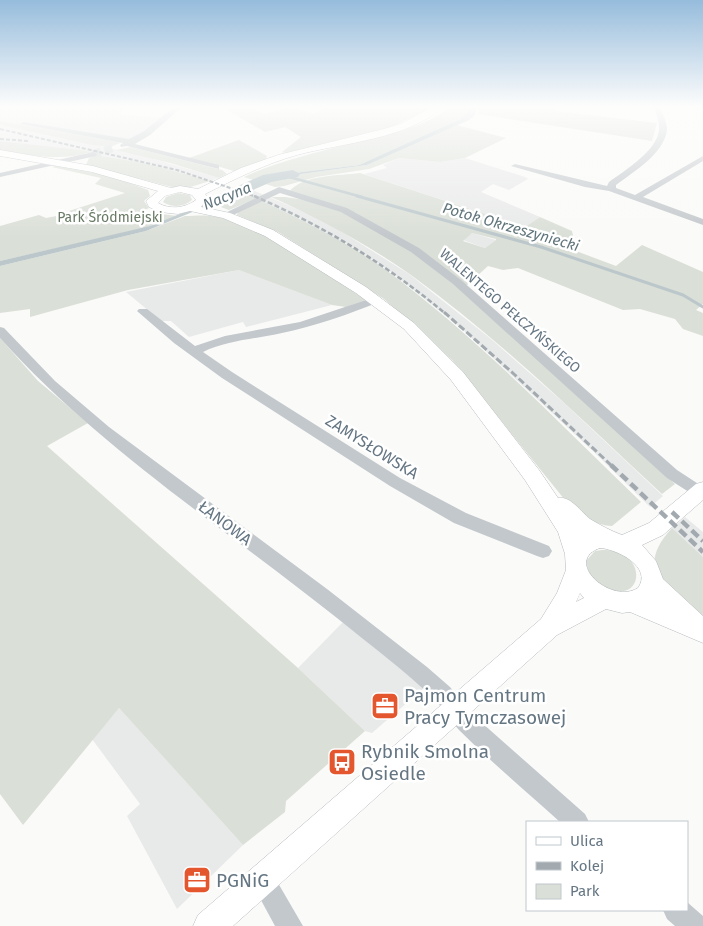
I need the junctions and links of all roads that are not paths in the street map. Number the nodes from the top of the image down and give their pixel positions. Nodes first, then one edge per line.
1 (154, 150) edge
2 (304, 150) edge
3 (651, 150) edge
4 (0, 152) edge
5 (93, 154) tunnel mouth
6 (703, 158) edge
7 (61, 163) junction
8 (515, 166) dead end
9 (216, 168) dead end
10 (0, 176) edge
11 (611, 188) junction
12 (164, 193) junction
13 (195, 198) junction
14 (636, 198) junction
15 (219, 212) junction
16 (703, 222) edge
17 (375, 300) junction
18 (143, 311) dead end
19 (0, 330) edge
20 (195, 351) junction
21 (532, 474) junction
22 (702, 492) edge
23 (656, 529) junction
24 (615, 542) junction
25 (543, 552) dead end
26 (576, 563) junction
27 (649, 573) junction
28 (605, 599) junction
29 (633, 602) junction
30 (549, 627) junction
31 (703, 632) edge
32 (455, 709) junction
33 (576, 821) edge
34 (262, 880) junction
35 (677, 911) edge
36 (209, 926) edge
37 (290, 926) edge
38 (696, 926) edge

1 - 9 street
2 - 13 main road
3 - 11 street
4 - 7 main road
5 - 7 street
6 - 14 street
7 - 10 street
7 - 12 main road
8 - 11 street
11 - 14 street
12 - 13 main road
12 - 13 main road
13 - 15 main road
14 - 16 street
15 - 17 main road
15 - 22 street, WALENTEGO PEŁCZYŃSKIEGO
17 - 20 street
17 - 21 main road
18 - 20 street, ZAMYSŁOWSKA
19 - 32 street, ŁANOWA
20 - 25 street, ZAMYSŁOWSKA
21 - 24 main road
21 - 26 main road
22 - 23 main road
23 - 24 main road
23 - 27 main road
24 - 26 main road
24 - 27 main road
26 - 28 main road
26 - 30 main road
27 - 29 main road
27 - 31 main road
28 - 29 main road
28 - 30 main road
29 - 31 main road
30 - 32 main road
32 - 33 street, ŁANOWA
32 - 34 main road
34 - 36 main road
34 - 37 street
35 - 38 street

